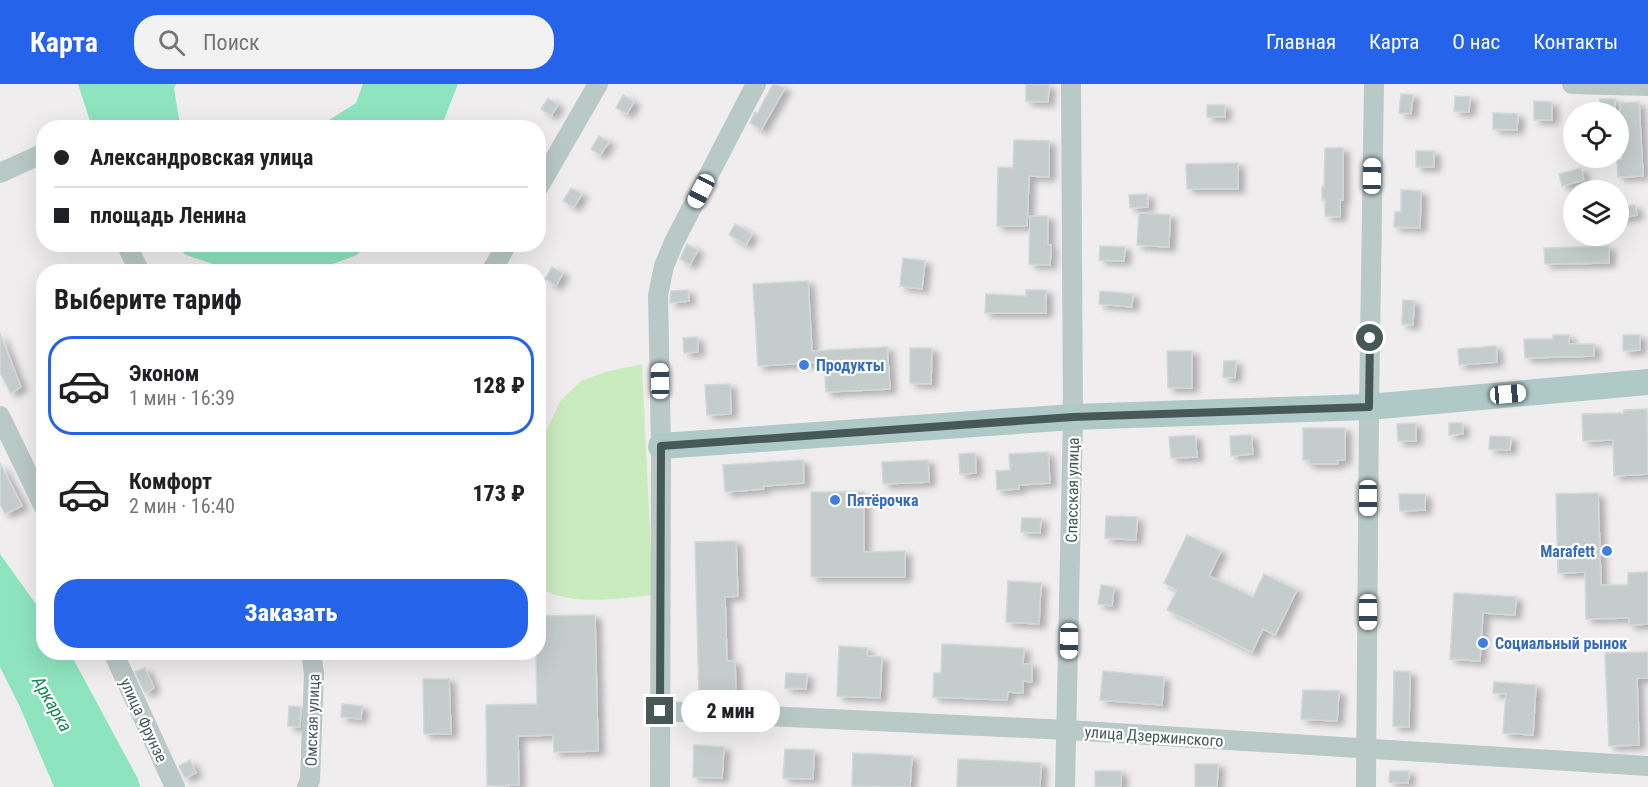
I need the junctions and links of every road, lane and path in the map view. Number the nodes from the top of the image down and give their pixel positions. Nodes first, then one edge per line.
1 (598, 84) edge
2 (756, 84) edge
3 (1071, 84) edge
4 (1374, 84) edge
5 (1572, 84) edge
6 (1648, 86) edge
7 (36, 157) edge
8 (0, 173) edge
9 (546, 174) edge
10 (1648, 382) edge
11 (1369, 407) junction
12 (0, 416) edge
13 (1073, 417) junction
14 (661, 446) junction
15 (36, 490) edge
16 (116, 660) edge
17 (312, 660) edge
18 (660, 711) junction
19 (1068, 730) junction
20 (1367, 750) junction
21 (1648, 766) edge
22 (175, 787) edge
23 (307, 787) edge
24 (660, 787) edge
25 (1065, 787) edge
26 (1366, 787) edge

1 - 9 street
2 - 14 street
3 - 13 street, Спасская улица
4 - 11 street
5 - 6 street
7 - 8 street
10 - 11 main road
11 - 13 main road
11 - 20 street
12 - 15 street
13 - 14 main road
13 - 19 street, Спасская улица
14 - 18 street
16 - 22 street, улица Фрунзе
17 - 23 street, Омская улица
18 - 19 street, улица Дзержинского
18 - 24 street
19 - 20 street, улица Дзержинского
19 - 25 street, Спасская улица
20 - 21 street, улица Дзержинского
20 - 26 street

